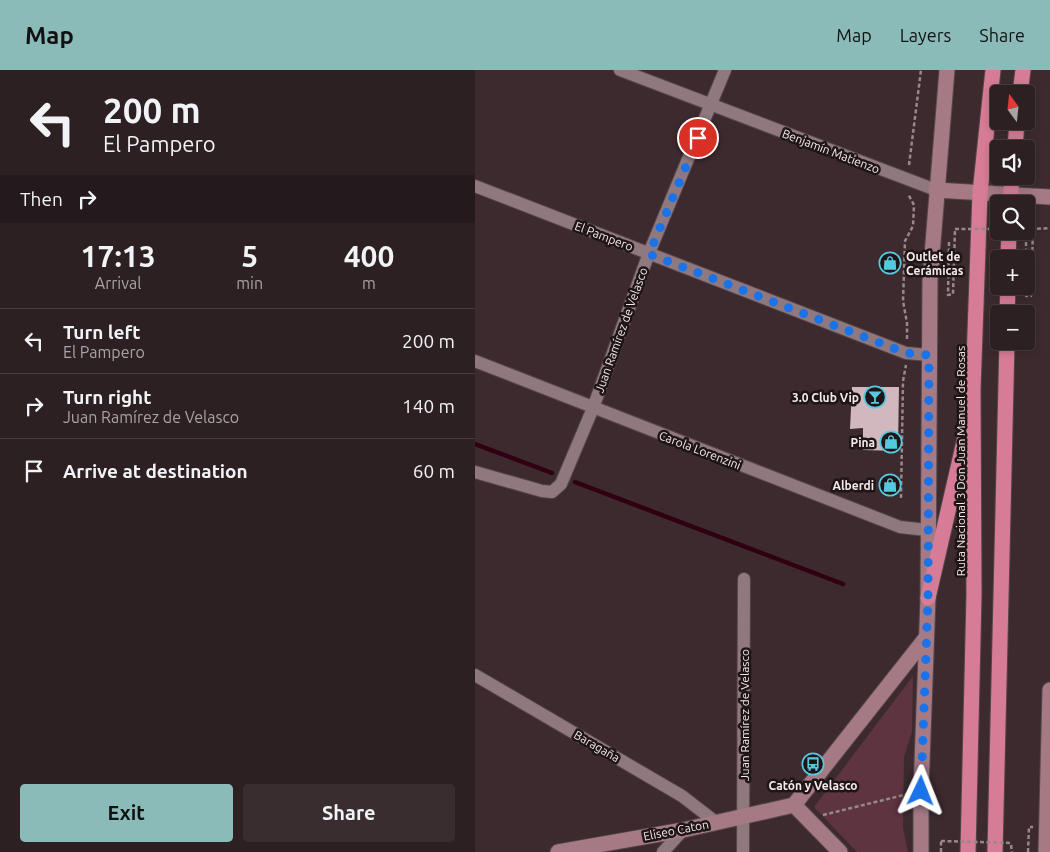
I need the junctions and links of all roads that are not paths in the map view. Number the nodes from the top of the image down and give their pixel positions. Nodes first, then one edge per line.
1 (620, 70) edge
2 (725, 70) edge
3 (947, 70) edge
4 (993, 70) edge
5 (1023, 70) edge
6 (1021, 85) edge
7 (712, 105) junction
8 (475, 186) edge
9 (936, 190) junction
10 (980, 193) junction
11 (990, 195) edge
12 (1050, 197) edge
13 (1035, 198) edge
14 (649, 254) junction
15 (1007, 350) edge
16 (929, 355) junction
17 (475, 361) edge
18 (973, 389) junction
19 (593, 408) junction
20 (477, 477) edge
21 (927, 530) junction
22 (744, 579) dead end
23 (928, 598) junction
24 (925, 639) junction
25 (475, 675) edge
26 (1050, 690) edge
27 (1049, 743) edge
28 (794, 805) junction
29 (744, 817) junction
30 (717, 823) junction
31 (683, 830) junction
32 (558, 852) edge
33 (663, 852) edge
34 (743, 852) edge
35 (840, 852) edge
36 (921, 852) edge
37 (968, 852) edge
38 (995, 852) edge
39 (1046, 852) edge

1 - 7 street, Benjamín Matienzo
2 - 7 street, Juan Ramírez de Velasco
3 - 9 street
4 - 10 highway, Ruta Nacional 3 Don Juan Manuel de Rosas
5 - 6 highway
7 - 9 street, Benjamín Matienzo
7 - 14 street, Juan Ramírez de Velasco
8 - 14 street, El Pampero
9 - 10 street, Benjamín Matienzo
9 - 16 street
10 - 11 street, Benjamín Matienzo
10 - 18 highway, Ruta Nacional 3 Don Juan Manuel de Rosas
12 - 13 street, Benjamín Matienzo
14 - 16 street, El Pampero
14 - 19 street, Juan Ramírez de Velasco
15 - 38 highway
16 - 21 street
17 - 19 street, Carola Lorenzini
18 - 23 highway
18 - 37 highway, Ruta Nacional 3 Don Juan Manuel de Rosas
19 - 20 street, Juan Ramírez de Velasco
19 - 21 street, Carola Lorenzini
21 - 23 street
22 - 29 street, Juan Ramírez de Velasco
23 - 24 street
24 - 28 street
24 - 36 street
25 - 30 street, Baragaña
26 - 27 street
27 - 39 street
28 - 29 street, Eliseo Caton
28 - 35 street
29 - 30 street, Eliseo Caton
29 - 34 street, Juan Ramírez de Velasco
30 - 31 street, Eliseo Caton
31 - 32 street, Eliseo Caton
31 - 33 street

